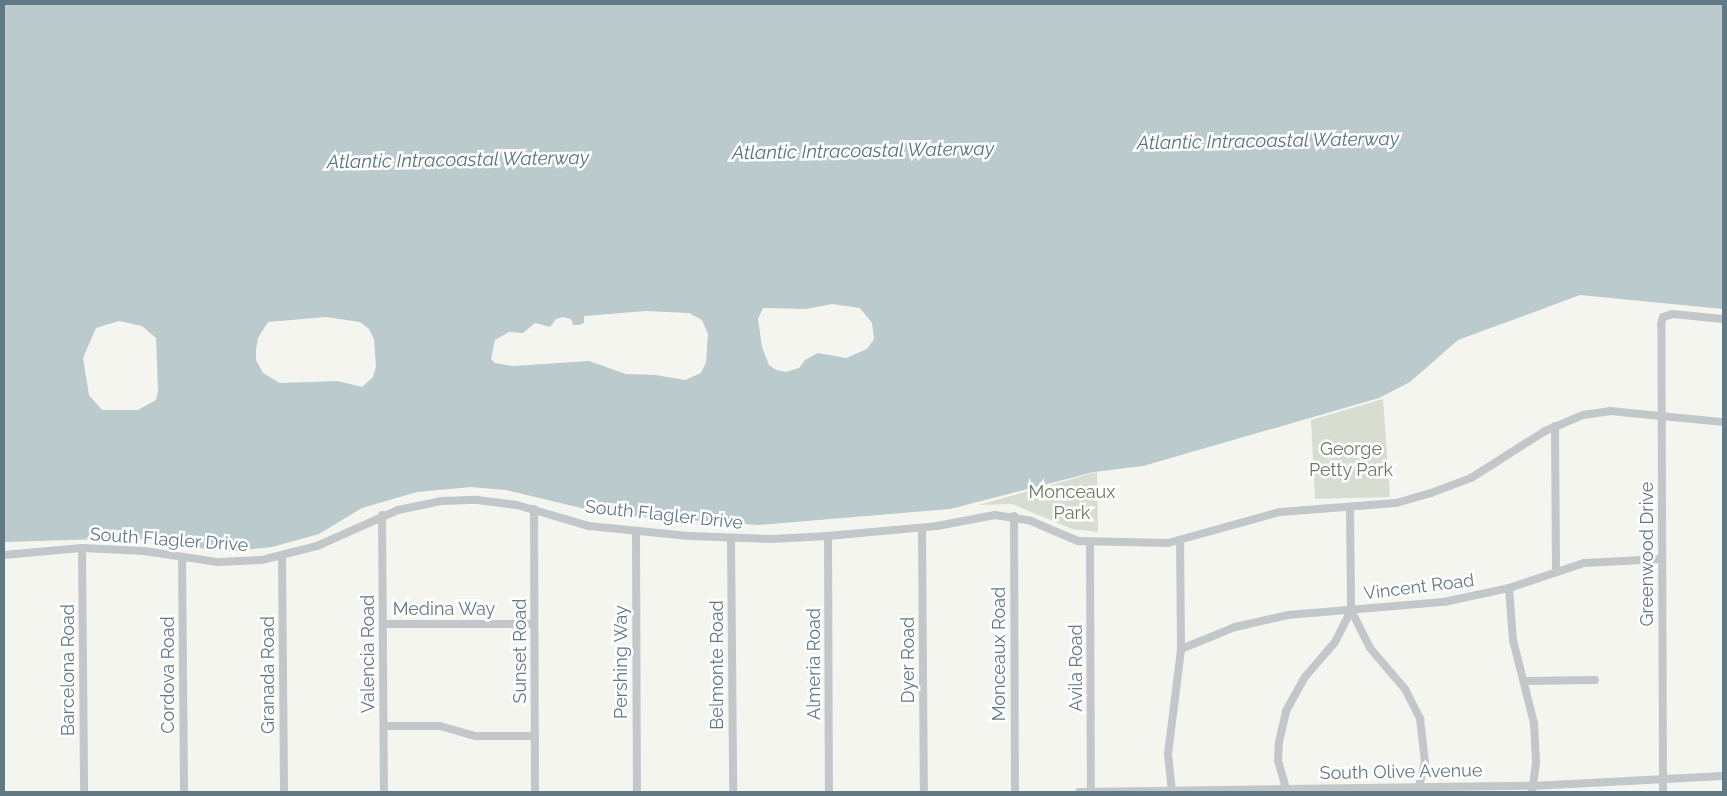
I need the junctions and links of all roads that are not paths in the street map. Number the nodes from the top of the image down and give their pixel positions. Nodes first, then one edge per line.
1 (1723, 319) edge
2 (1661, 416) junction
3 (1723, 422) edge
4 (1556, 426) junction
5 (1350, 507) junction
6 (534, 509) junction
7 (382, 516) junction
8 (1014, 516) junction
9 (922, 528) junction
10 (636, 531) junction
11 (828, 536) junction
12 (731, 538) junction
13 (1180, 542) junction
14 (1090, 543) junction
15 (82, 548) junction
16 (4, 555) edge
17 (282, 556) junction
18 (182, 557) junction
19 (1662, 559) junction
20 (1556, 572) junction
21 (1509, 588) junction
22 (1351, 610) junction
23 (383, 624) junction
24 (534, 624) junction
25 (1181, 649) junction
26 (1524, 680) junction
27 (1595, 680) dead end
28 (384, 726) junction
29 (535, 736) junction
30 (1723, 776) edge
31 (1663, 780) junction
32 (1532, 789) edge
33 (1418, 790) edge
34 (1172, 791) edge
35 (1286, 791) edge
36 (84, 792) edge
37 (184, 792) edge
38 (284, 792) edge
39 (384, 792) edge
40 (535, 792) edge
41 (637, 792) edge
42 (733, 792) edge
43 (829, 792) edge
44 (924, 792) edge
45 (1015, 792) edge
46 (1078, 792) edge
47 (1091, 792) edge
48 (1663, 792) edge

1 - 2 street, Greenwood Drive
2 - 3 street
2 - 4 street
2 - 19 street, Greenwood Drive
4 - 5 street
4 - 20 street
5 - 13 street
5 - 22 street
6 - 7 street, South Flagler Drive
6 - 10 street, South Flagler Drive
6 - 24 street, Sunset Road
7 - 17 street, South Flagler Drive
7 - 23 street, Valencia Road
8 - 9 street, South Flagler Drive
8 - 14 street, South Flagler Drive
8 - 45 street, Monceaux Road
9 - 11 street, South Flagler Drive
9 - 44 street, Dyer Road
10 - 12 street, South Flagler Drive
10 - 41 street, Pershing Way
11 - 12 street, South Flagler Drive
11 - 43 street, Almeria Road
12 - 42 street, Belmonte Road
13 - 14 street, South Flagler Drive
13 - 25 street
14 - 47 street, Avila Road
15 - 16 street, South Flagler Drive
15 - 18 street, South Flagler Drive
15 - 36 street, Barcelona Road
17 - 18 street, South Flagler Drive
17 - 38 street, Granada Road
18 - 37 street, Cordova Road
19 - 20 street, Vincent Road
19 - 31 street, Greenwood Drive
20 - 21 street, Vincent Road
21 - 22 street, Vincent Road
21 - 26 street
22 - 25 street, Vincent Road
22 - 33 street
22 - 35 street
23 - 24 street, Medina Way
23 - 28 street, Valencia Road
24 - 29 street, Sunset Road
25 - 34 street
26 - 27 street
26 - 32 street
28 - 29 street
28 - 39 street, Valencia Road
29 - 40 street, Sunset Road
30 - 31 street, South Olive Avenue
31 - 32 street, South Olive Avenue
31 - 48 street, Greenwood Drive
32 - 33 street, South Olive Avenue
33 - 35 street, South Olive Avenue
34 - 35 street, South Olive Avenue
34 - 47 street, South Olive Avenue
46 - 47 street, South Olive Avenue

